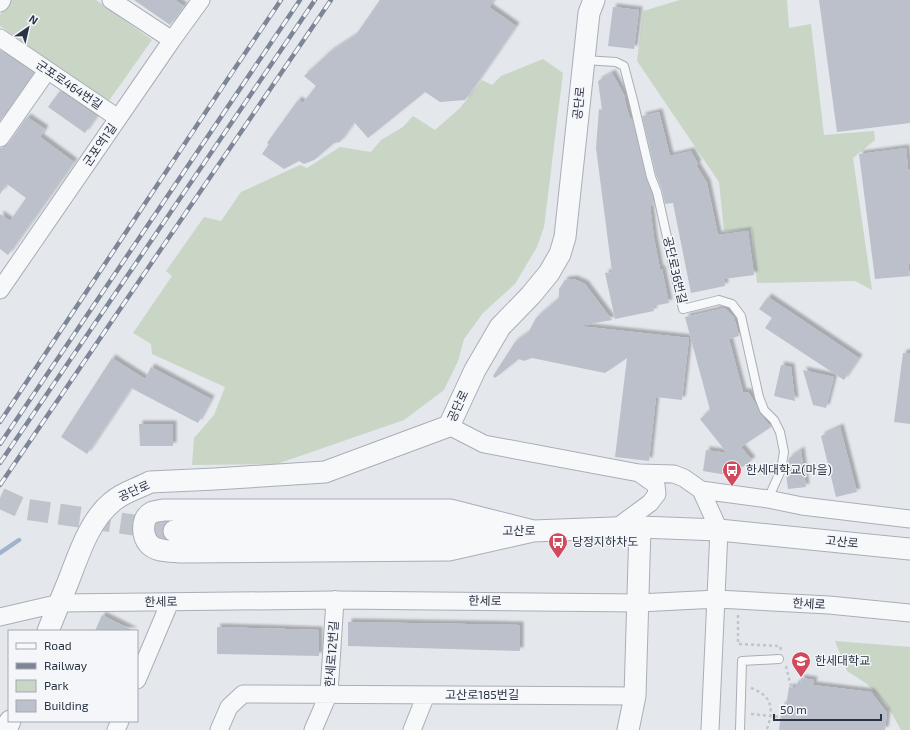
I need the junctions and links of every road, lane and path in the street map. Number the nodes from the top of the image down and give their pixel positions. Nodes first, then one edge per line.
1 (2, 0) edge
2 (111, 0) edge
3 (201, 0) edge
4 (594, 0) edge
5 (0, 3) edge
6 (0, 38) edge
7 (172, 40) junction
8 (584, 60) junction
9 (47, 71) junction
10 (118, 118) junction
11 (0, 138) edge
12 (0, 290) edge
13 (449, 426) junction
14 (639, 473) junction
15 (701, 490) junction
16 (768, 499) junction
17 (910, 519) edge
18 (640, 527) junction
19 (616, 528) junction
20 (719, 530) junction
21 (174, 531) tunnel mouth
22 (533, 531) junction
23 (910, 549) edge
24 (717, 599) junction
25 (335, 600) junction
26 (170, 602) junction
27 (60, 603) junction
28 (639, 603) junction
29 (738, 613) dead end
30 (910, 613) edge
31 (0, 617) edge
32 (48, 630) edge
33 (780, 646) dead end
34 (779, 660) dead end
35 (138, 678) edge
36 (740, 687) junction
37 (329, 694) junction
38 (426, 695) junction
39 (635, 696) junction
40 (740, 712) junction
41 (770, 716) junction
42 (780, 717) dead end
43 (219, 730) edge
44 (313, 730) edge
45 (412, 730) edge
46 (628, 730) edge
47 (710, 730) edge
48 (740, 730) edge
49 (766, 730) edge

1 - 5 street
2 - 7 street
3 - 7 street, 군포역1길
4 - 8 street, 공단로
6 - 9 street, 군포로464번길
7 - 10 street, 군포역1길
8 - 13 street, 공단로
8 - 16 lane, 공단로36번길
9 - 10 street, 군포로464번길
9 - 11 street
10 - 12 street, 군포역1길
13 - 14 street
13 - 27 street, 공단로
14 - 15 street
14 - 19 street
15 - 16 street
15 - 20 street
16 - 17 street
18 - 19 street, 고산로
18 - 20 street, 고산로
18 - 28 street
19 - 22 street, 고산로
20 - 23 street, 고산로
20 - 24 street
21 - 22 street, 고산로
22 - 22 street
24 - 28 street, 한세로
24 - 30 street, 한세로
24 - 47 street
25 - 26 street, 한세로
25 - 28 street, 한세로
25 - 37 street, 한세로12번길
26 - 27 street, 한세로
26 - 35 street
27 - 31 street, 한세로
27 - 32 street, 공단로
28 - 39 street
29 - 33 path
34 - 36 lane
36 - 40 lane
36 - 41 path
37 - 38 street, 고산로185번길
37 - 43 street, 고산로185번길
37 - 44 street, 한세로12번길
38 - 39 street, 고산로185번길
38 - 45 street
39 - 46 street
40 - 41 path
40 - 48 lane
41 - 42 path
41 - 49 path

